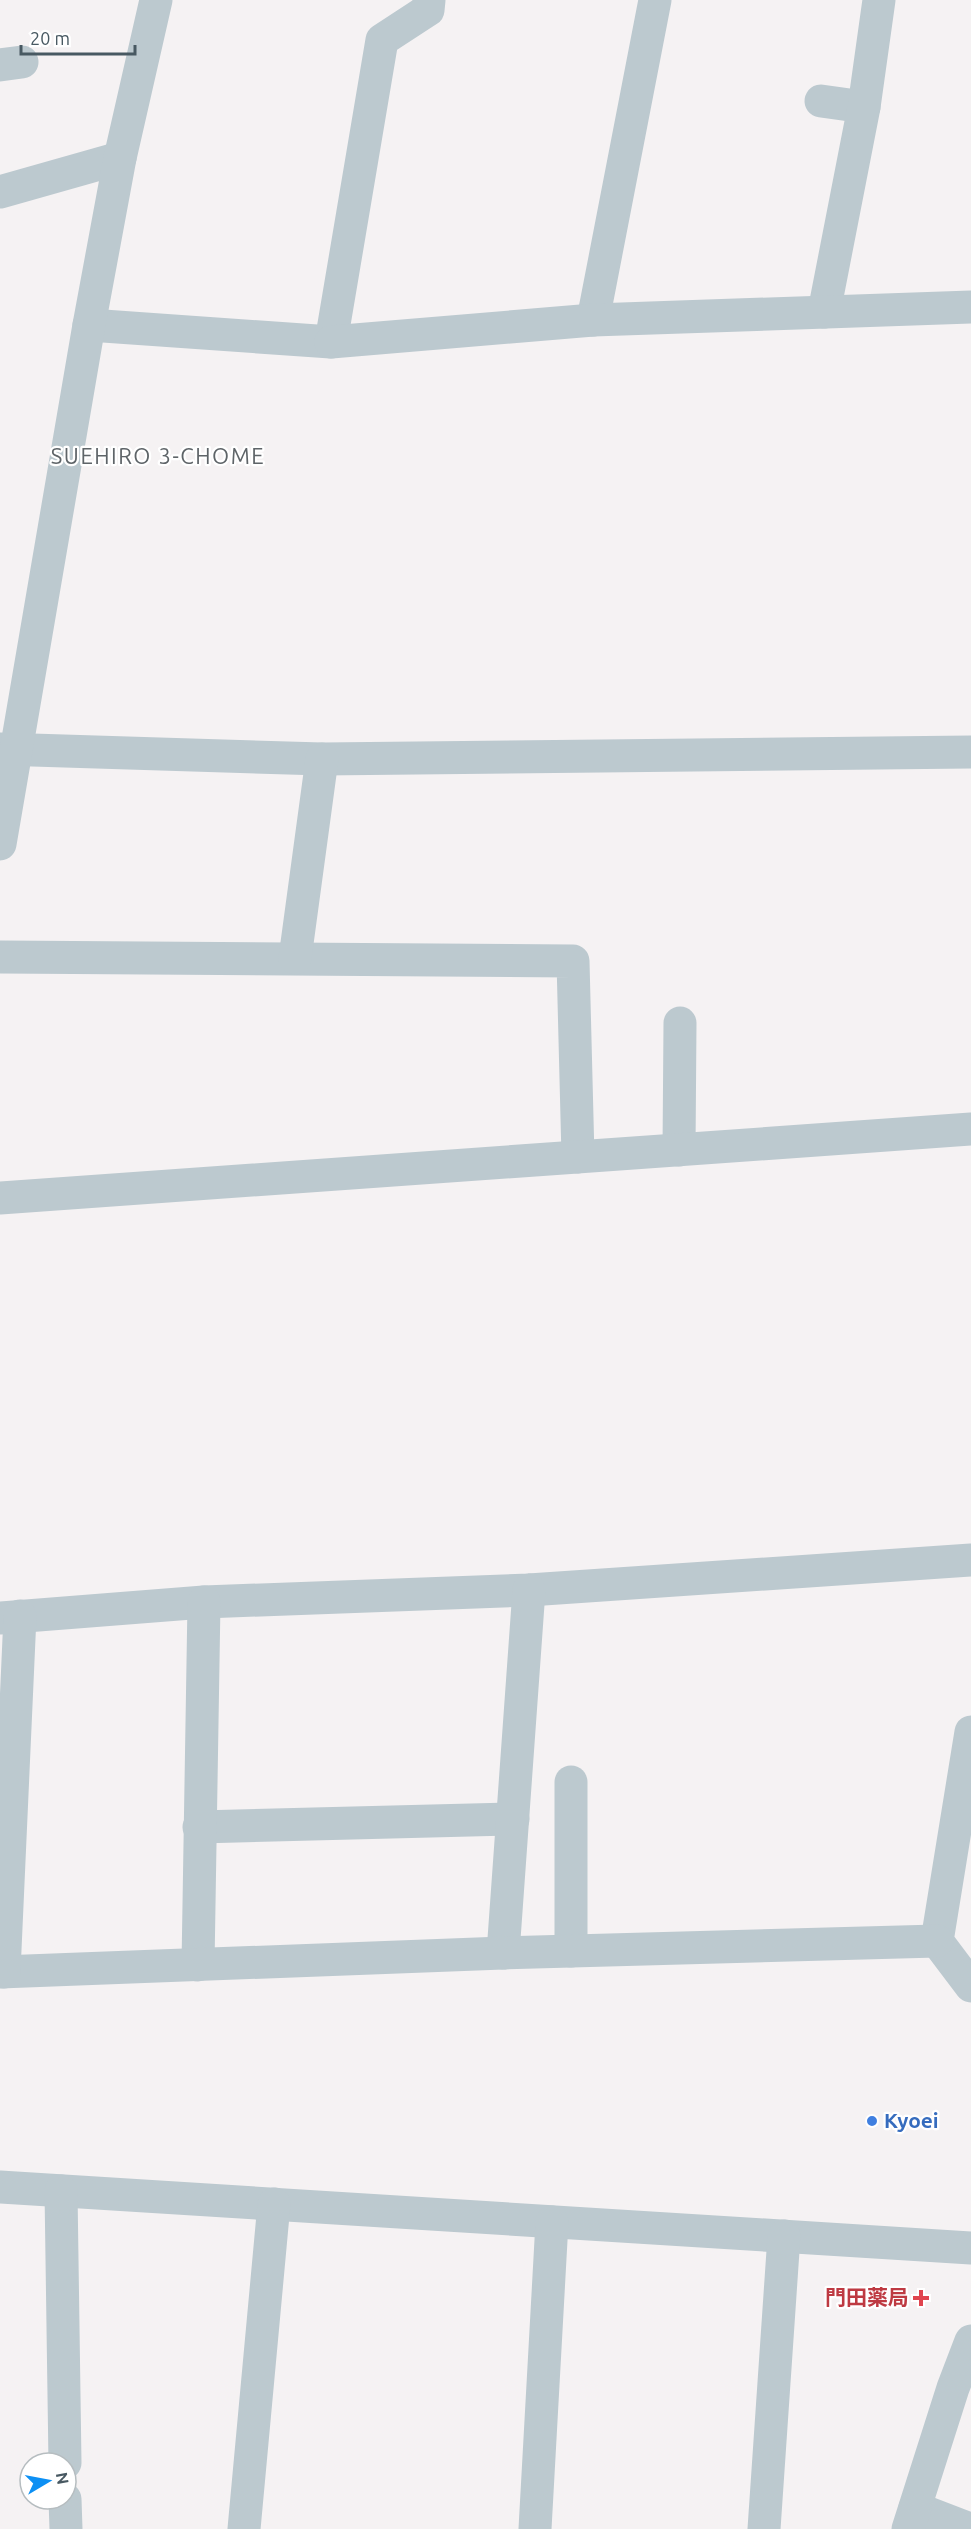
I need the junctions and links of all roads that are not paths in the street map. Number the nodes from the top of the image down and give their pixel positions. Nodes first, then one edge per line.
1 (156, 0) edge
2 (429, 0) edge
3 (655, 0) edge
4 (879, 0) edge
5 (821, 101) dead end
6 (864, 107) junction
7 (120, 158) junction
8 (0, 192) edge
9 (971, 306) edge
10 (824, 312) junction
11 (593, 320) junction
12 (89, 325) junction
13 (331, 342) junction
14 (9, 749) edge
15 (971, 752) edge
16 (322, 759) junction
17 (0, 844) edge
18 (0, 957) edge
19 (296, 958) junction
20 (680, 1023) dead end
21 (971, 1129) edge
22 (679, 1150) junction
23 (578, 1157) junction
24 (0, 1198) edge
25 (971, 1560) edge
26 (529, 1590) junction
27 (204, 1602) junction
28 (10, 1617) edge
29 (971, 1732) edge
30 (571, 1782) dead end
31 (513, 1819) junction
32 (199, 1827) junction
33 (937, 1941) junction
34 (571, 1951) junction
35 (503, 1953) junction
36 (198, 1965) junction
37 (2, 1972) edge
38 (971, 1986) edge
39 (0, 2187) edge
40 (61, 2191) junction
41 (274, 2204) junction
42 (552, 2222) junction
43 (784, 2236) junction
44 (971, 2248) edge
45 (971, 2341) edge
46 (65, 2451) edge
47 (65, 2511) edge
48 (911, 2518) edge
49 (66, 2529) edge
50 (244, 2529) edge
51 (535, 2529) edge
52 (764, 2529) edge
53 (970, 2529) edge

1 - 7 street
2 - 13 street
3 - 11 street
4 - 6 street
5 - 6 street
6 - 10 street
7 - 8 street
7 - 12 street
9 - 10 street
10 - 11 street
11 - 13 street
12 - 13 street
12 - 14 street
14 - 16 street
14 - 17 street
15 - 16 street
16 - 19 street
18 - 19 street
19 - 23 street
20 - 22 street
21 - 22 street
22 - 23 street
23 - 24 street
25 - 26 street
26 - 27 street
26 - 31 street
27 - 28 street
27 - 32 street
28 - 37 street
29 - 33 street
30 - 34 street
31 - 32 street
31 - 35 street
32 - 36 street
33 - 34 street
33 - 38 street
34 - 35 street
35 - 36 street
36 - 37 street
39 - 40 street
40 - 41 street
40 - 46 street
41 - 42 street
41 - 50 street
42 - 43 street
42 - 51 street
43 - 44 street
43 - 52 street
45 - 48 street
47 - 49 street
48 - 53 street

